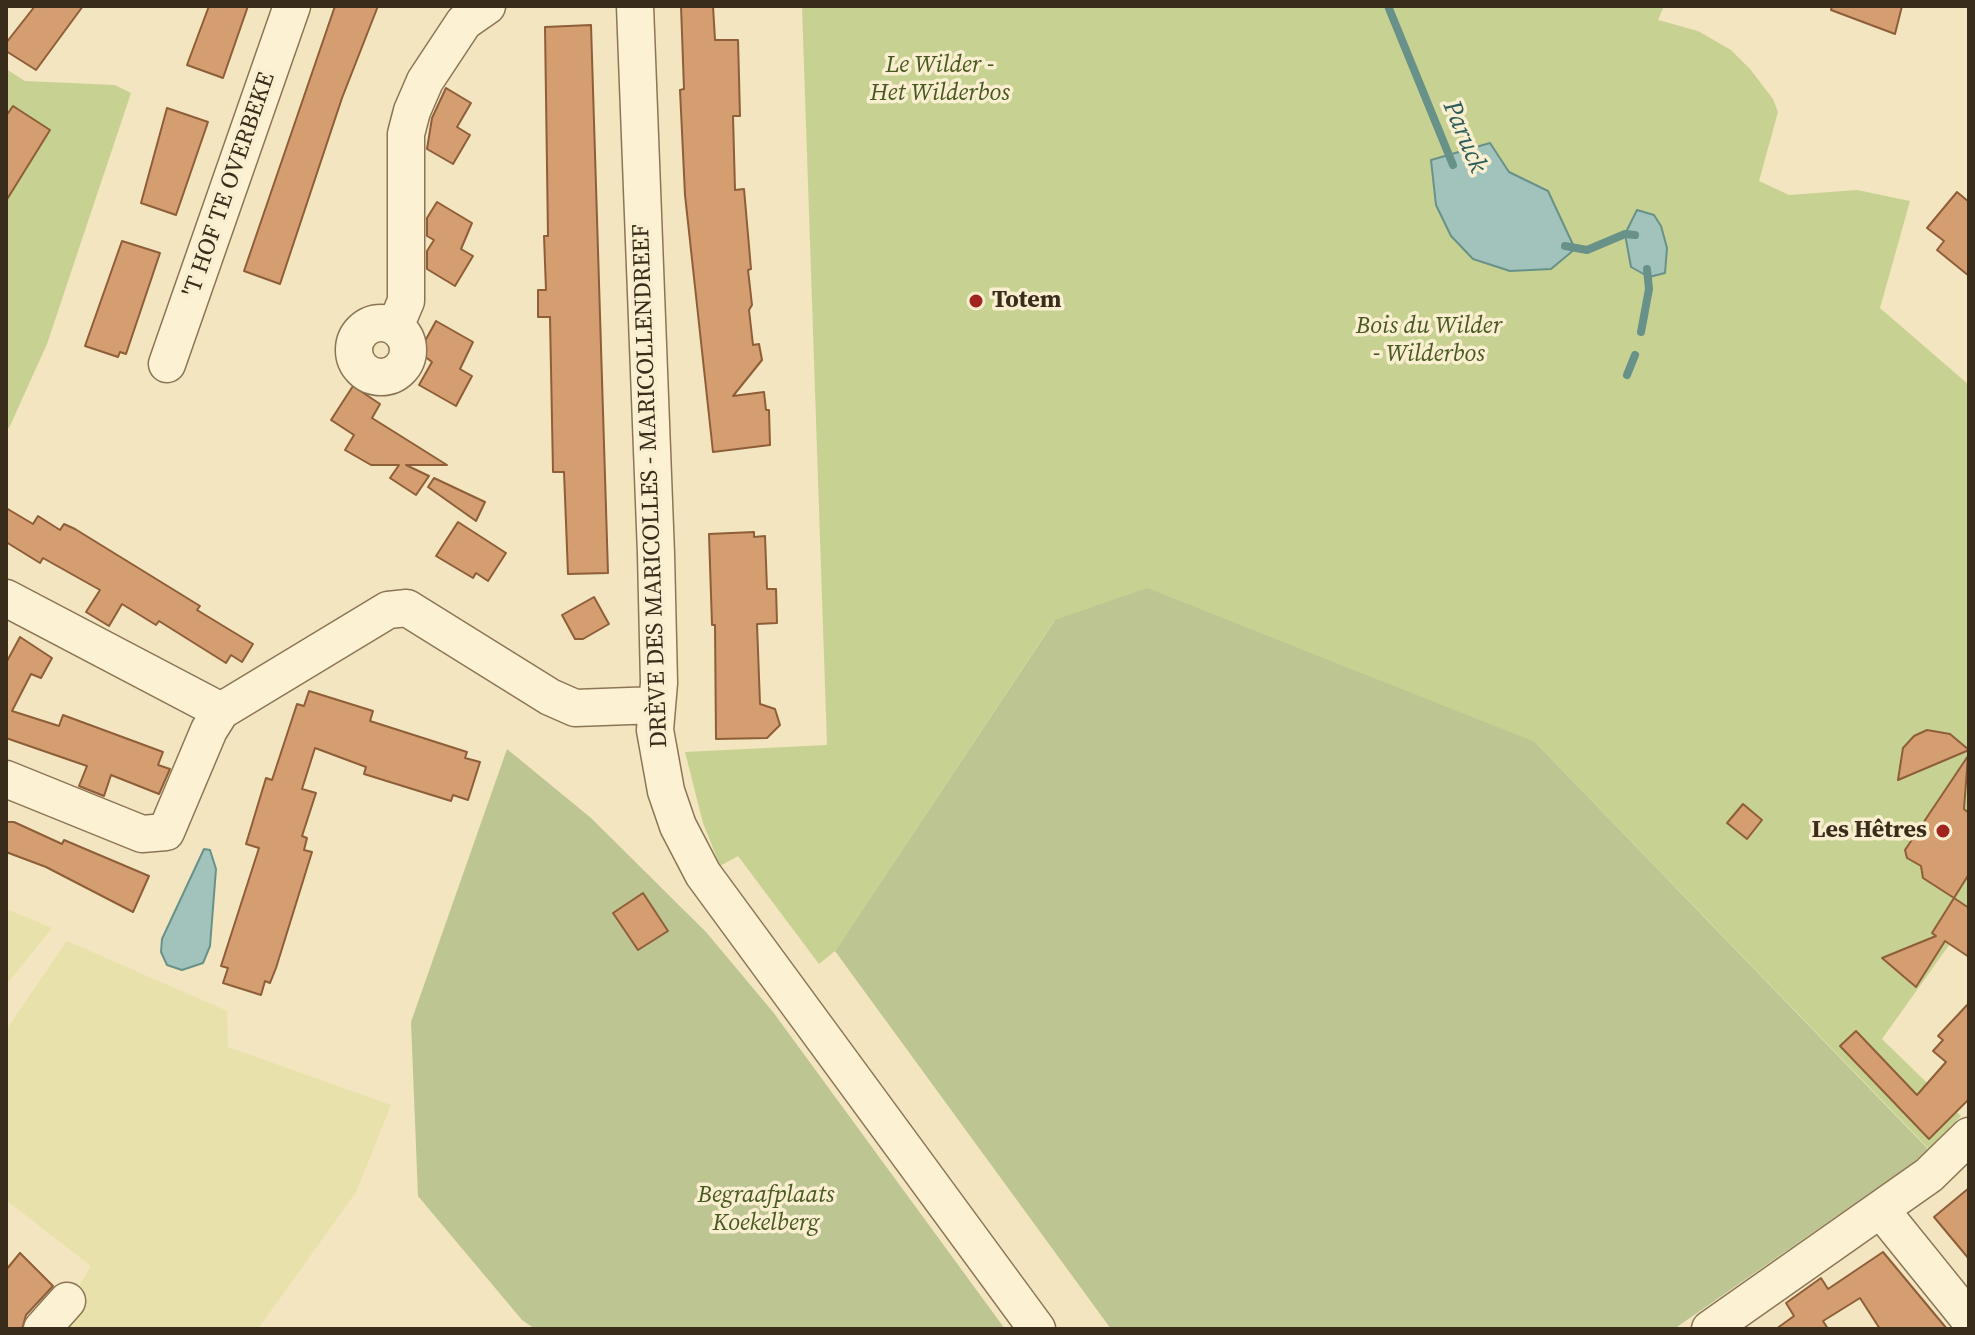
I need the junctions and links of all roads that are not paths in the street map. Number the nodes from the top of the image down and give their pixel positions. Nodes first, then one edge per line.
1 (292, 6) edge
2 (487, 6) edge
3 (635, 6) edge
4 (395, 327) dead end
5 (167, 364) dead end
6 (6, 598) edge
7 (657, 705) junction
8 (221, 711) junction
9 (6, 779) edge
10 (1969, 1136) edge
11 (1881, 1210) junction
12 (67, 1301) dead end
13 (1969, 1319) edge
14 (42, 1329) edge
15 (1037, 1329) edge
16 (1710, 1329) edge

1 - 5 street, 'T HOF TE OVERBEKE
2 - 4 street
3 - 7 street, DRÈVE DES MARICOLLES - MARICOLLENDREEF
6 - 8 street
7 - 8 street
7 - 15 street, DRÈVE DES MARICOLLES - MARICOLLENDREEF
8 - 9 street
10 - 11 street
11 - 13 street
11 - 16 street
12 - 14 street

